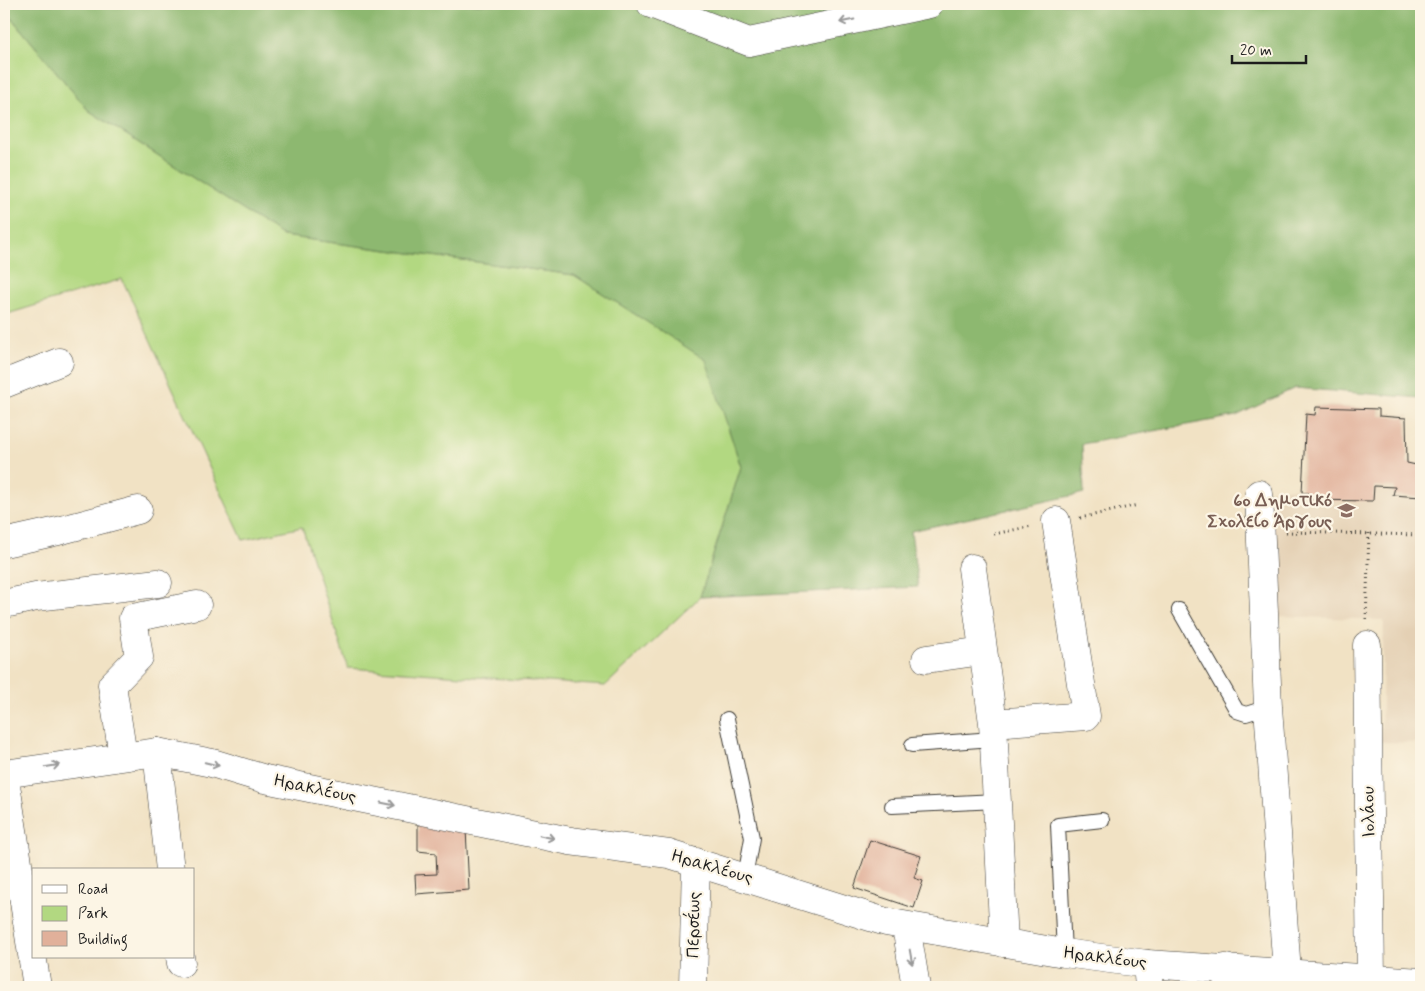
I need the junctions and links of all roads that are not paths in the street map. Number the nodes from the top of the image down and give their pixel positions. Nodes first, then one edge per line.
1 (651, 4) edge
2 (929, 4) edge
3 (59, 362) dead end
4 (4, 384) edge
5 (1259, 494) dead end
6 (138, 510) dead end
7 (1056, 521) road end
8 (4, 542) edge
9 (972, 568) dead end
10 (158, 583) dead end
11 (4, 604) edge
12 (196, 605) dead end
13 (1179, 610) dead end
14 (1367, 632) road end
15 (983, 651) junction
16 (926, 659) dead end
17 (1268, 707) junction
18 (727, 719) dead end
19 (993, 731) junction
20 (912, 744) dead end
21 (157, 752) junction
22 (123, 756) junction
23 (4, 774) edge
24 (4, 788) edge
25 (997, 801) junction
26 (892, 806) dead end
27 (1102, 820) dead end
28 (696, 862) junction
29 (170, 868) edge
30 (745, 877) junction
31 (906, 926) junction
32 (1004, 943) junction
33 (1064, 953) junction
34 (32, 954) edge
35 (33, 958) edge
36 (1287, 972) junction
37 (1148, 976) edge
38 (1227, 978) edge
39 (1371, 979) junction
40 (1416, 984) edge
41 (37, 987) edge
42 (693, 987) edge
43 (916, 987) edge

2 -> 1 street
3 - 4 street
5 - 17 street
6 - 8 street
7 - 19 street
9 - 15 street
10 - 11 street
12 - 22 street
13 - 17 lane
14 - 39 street, Ιολάου
15 - 16 street
15 - 19 street
17 - 36 street
18 - 30 lane
19 - 20 lane
19 - 25 street
21 - 22 street, Ηρακλέους
21 -> 28 street, Ηρακλέους
21 - 29 street
23 -> 22 street, Ηρακλέους
24 - 34 street
25 - 26 lane
25 - 32 street
27 - 33 lane
28 - 30 street, Ηρακλέους
28 - 42 street, Περσέως
30 - 31 street, Ηρακλέους
31 - 32 street, Ηρακλέους
31 -> 43 street
32 - 33 street, Ηρακλέους
33 - 37 street, Ηρακλέους
35 - 41 street
36 - 38 street, Ηρακλέους
36 - 39 street, Ηρακλέους
37 - 38 street, Ηρακλέους
39 - 40 street, Ηρακλέους

